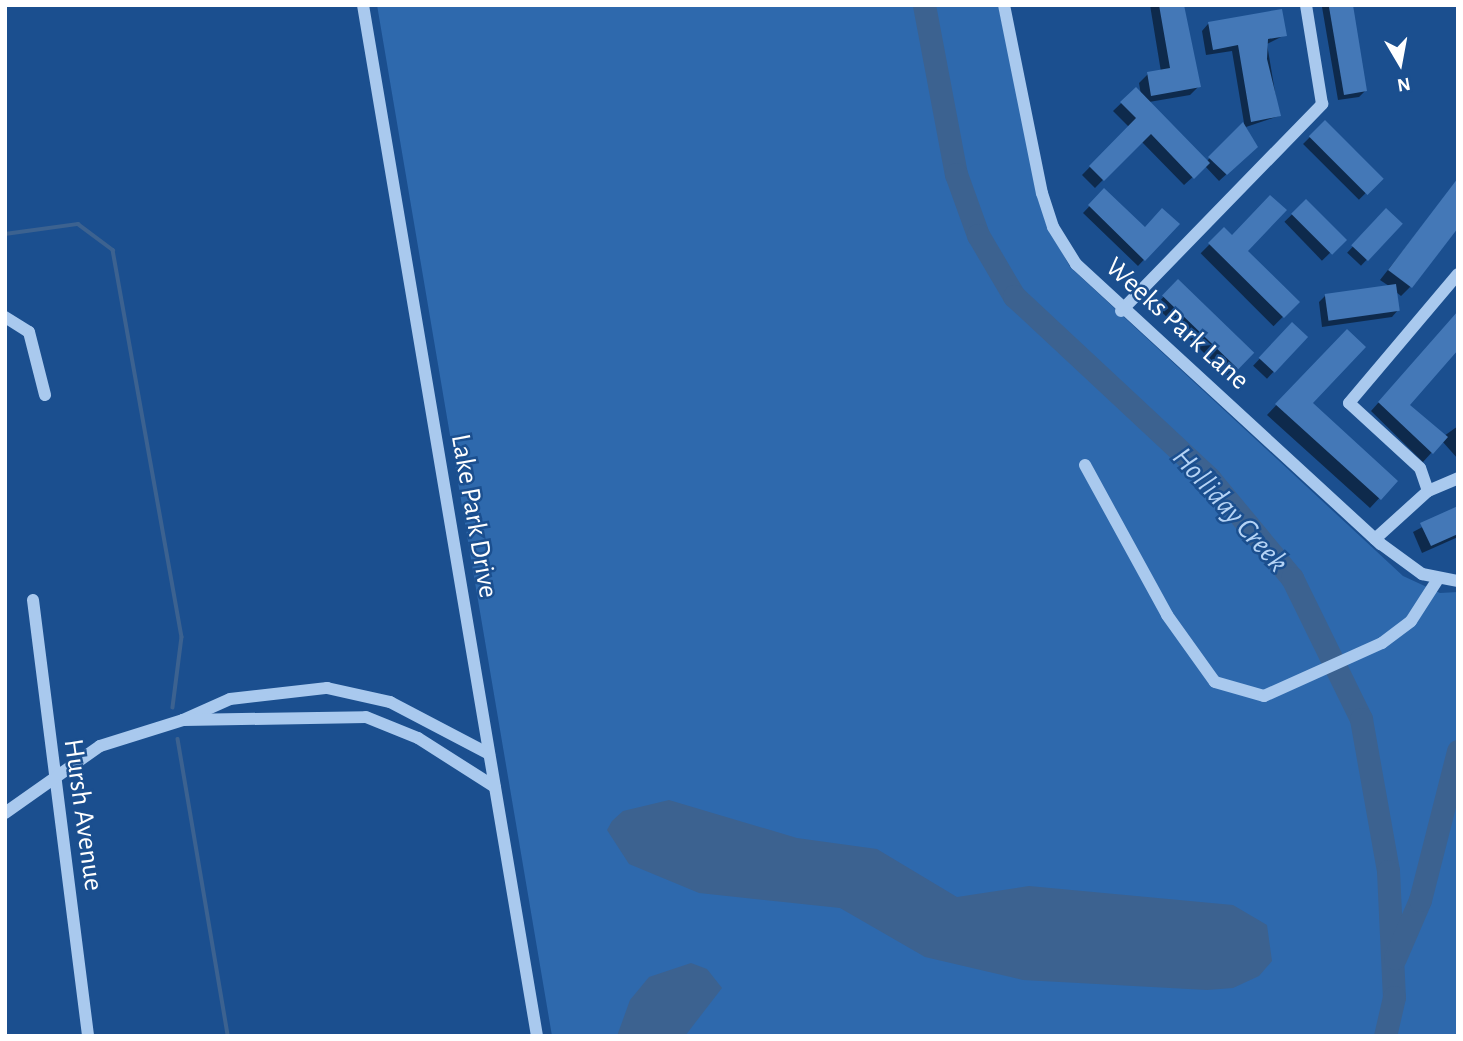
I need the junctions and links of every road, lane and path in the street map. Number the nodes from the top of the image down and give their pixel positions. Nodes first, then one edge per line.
1 (363, 5) edge
2 (1004, 5) edge
3 (1306, 5) edge
4 (1458, 274) edge
5 (1121, 311) junction
6 (5, 317) edge
7 (45, 395) dead end
8 (1085, 465) dead end
9 (1458, 478) edge
10 (1428, 491) junction
11 (1375, 539) junction
12 (1438, 579) junction
13 (1458, 581) edge
14 (33, 600) dead end
15 (183, 720) junction
16 (489, 754) junction
17 (53, 778) junction
18 (495, 787) junction
19 (5, 813) edge
20 (88, 1036) edge
21 (537, 1036) edge

1 - 16 street, Lake Park Drive
2 - 5 street, Weeks Park Lane
3 - 5 street
4 - 10 street
5 - 11 street, Weeks Park Lane
6 - 7 street
8 - 12 street
9 - 10 street
10 - 11 street
11 - 12 street, Weeks Park Lane
12 - 13 street, Weeks Park Lane
14 - 17 street, Hursh Avenue
15 - 16 street
15 - 17 street
15 - 18 street
16 - 18 street, Lake Park Drive
17 - 19 street
17 - 20 street, Hursh Avenue
18 - 21 street, Lake Park Drive

